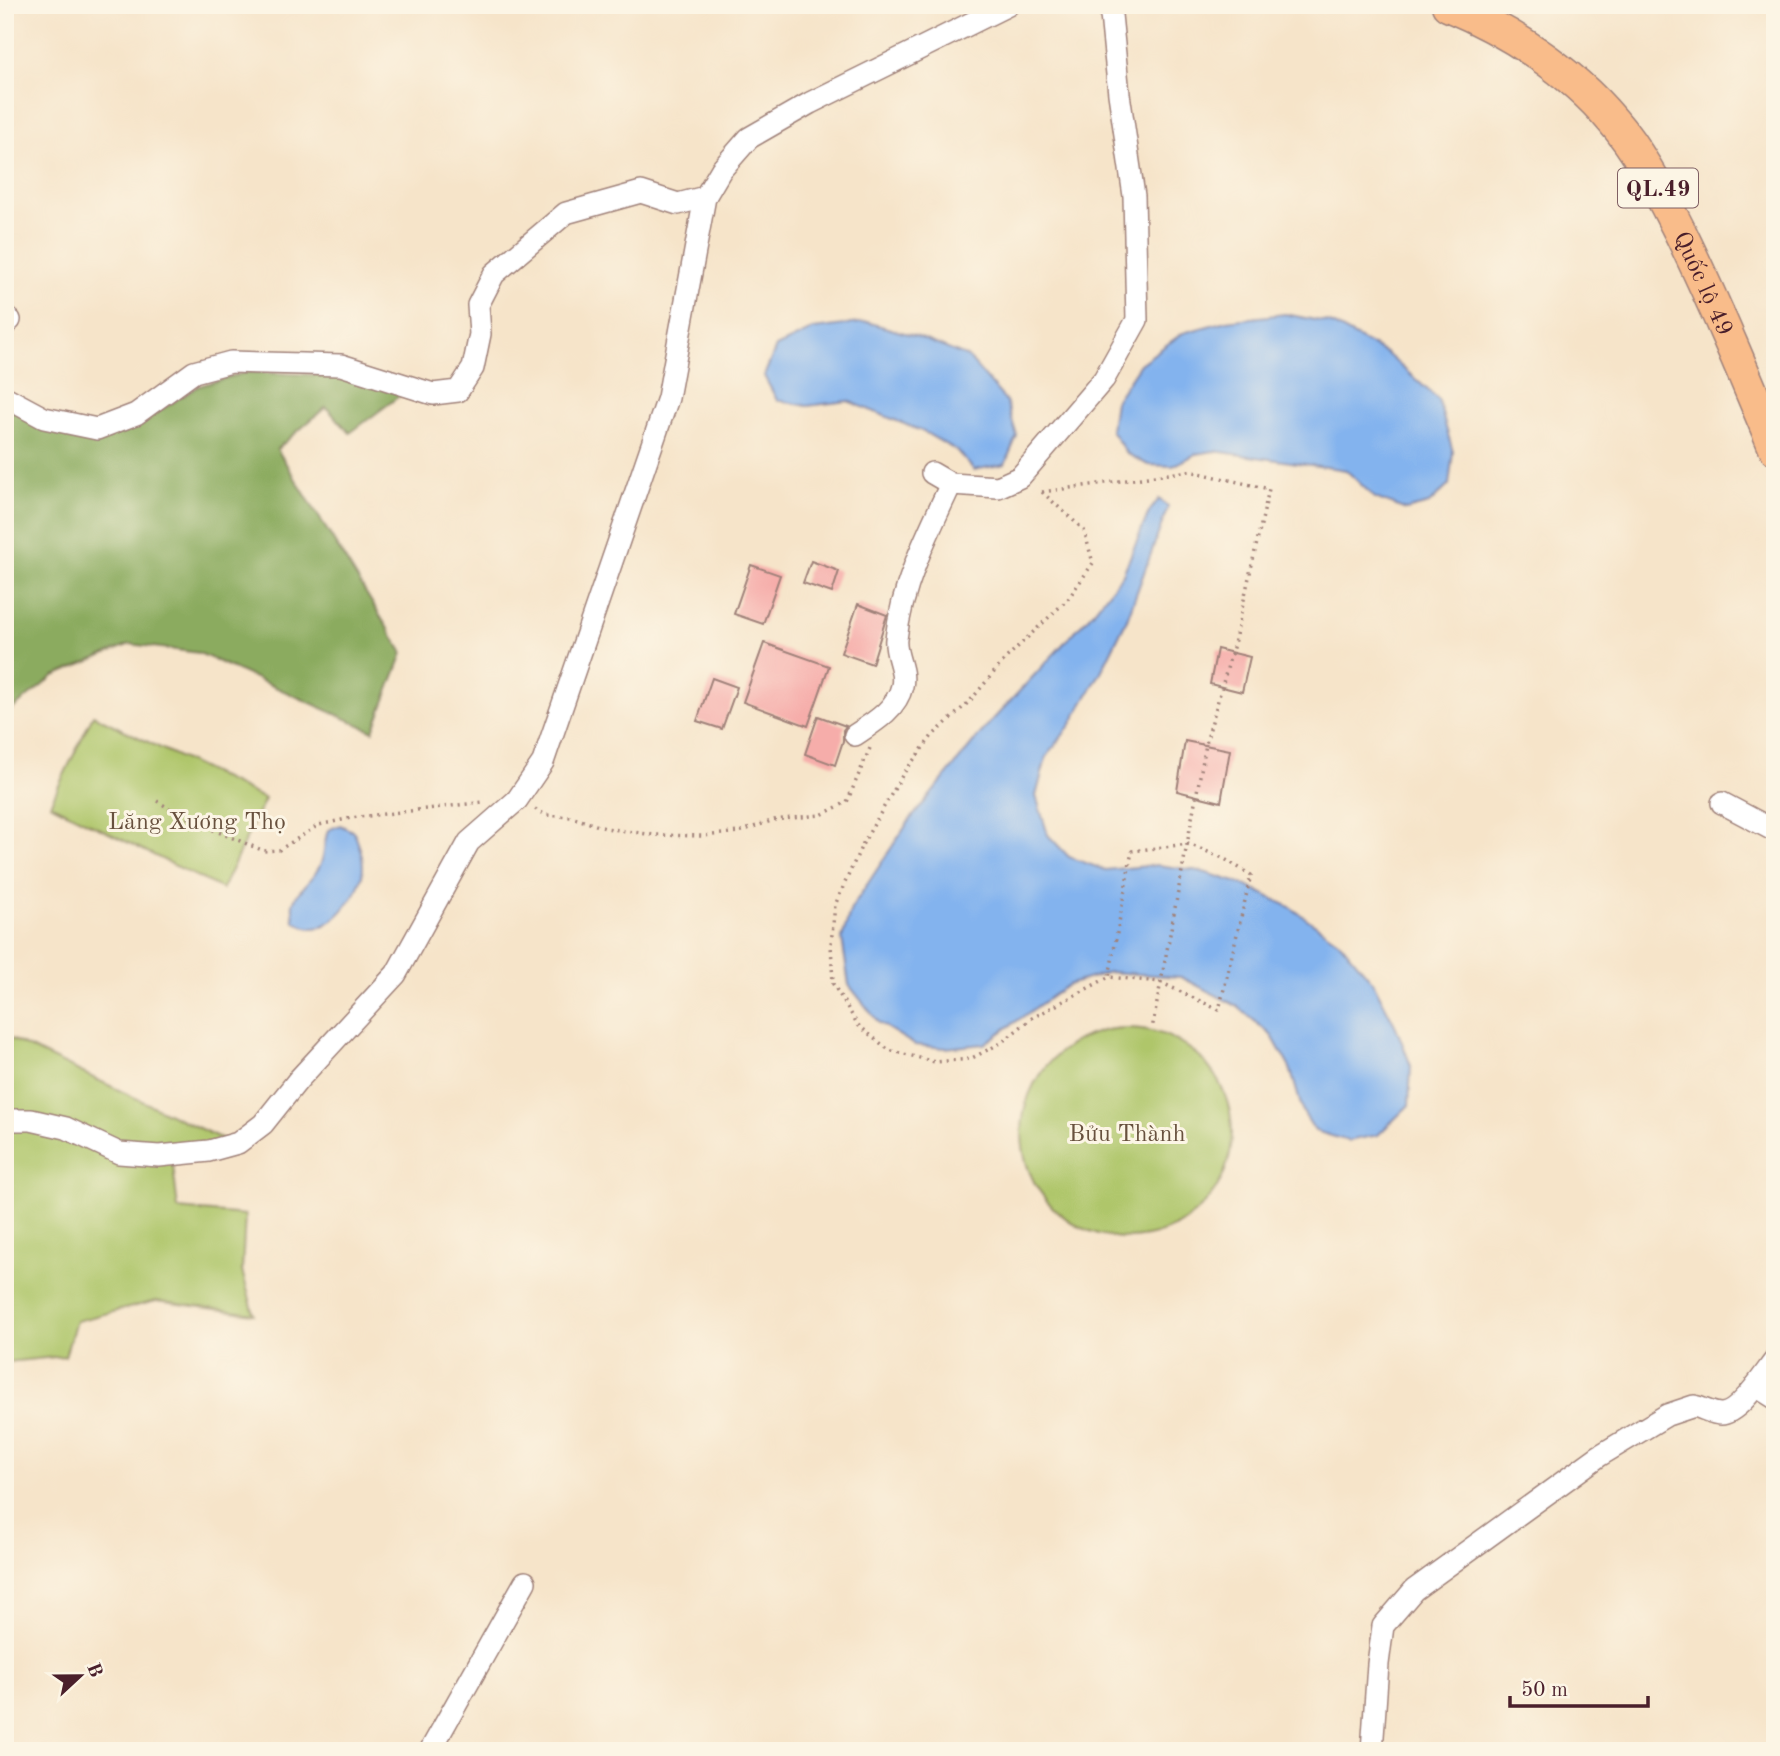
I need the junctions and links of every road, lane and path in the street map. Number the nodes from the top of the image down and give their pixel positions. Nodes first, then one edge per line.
1 (1008, 5) edge
2 (1110, 5) edge
3 (1448, 5) edge
4 (705, 198) junction
5 (5, 317) edge
6 (5, 326) edge
7 (5, 397) edge
8 (1775, 448) edge
9 (932, 472) dead end
10 (951, 484) junction
11 (879, 719) junction
12 (855, 735) dead end
13 (517, 800) junction
14 (158, 801) dead end
15 (1722, 803) dead end
16 (1775, 831) edge
17 (1188, 844) junction
18 (1109, 977) junction
19 (1160, 982) junction
20 (1152, 1029) dead end
21 (5, 1120) edge
22 (1775, 1360) edge
23 (1756, 1386) junction
24 (1775, 1398) edge
25 (525, 1582) dead end
26 (430, 1751) edge
27 (1372, 1751) edge

1 - 4 street
2 - 10 street
3 - 8 highway, Quốc lộ 49 / QL.49
4 - 7 street
4 - 13 street
5 - 6 street
9 - 10 street
10 - 11 street
11 - 12 street
11 - 13 path
13 - 14 path
13 - 21 street
15 - 16 street
17 - 18 path
17 - 18 path
17 - 19 path
17 - 19 path
18 - 19 path
19 - 20 path
22 - 23 street
23 - 24 street
23 - 27 street
25 - 26 street

